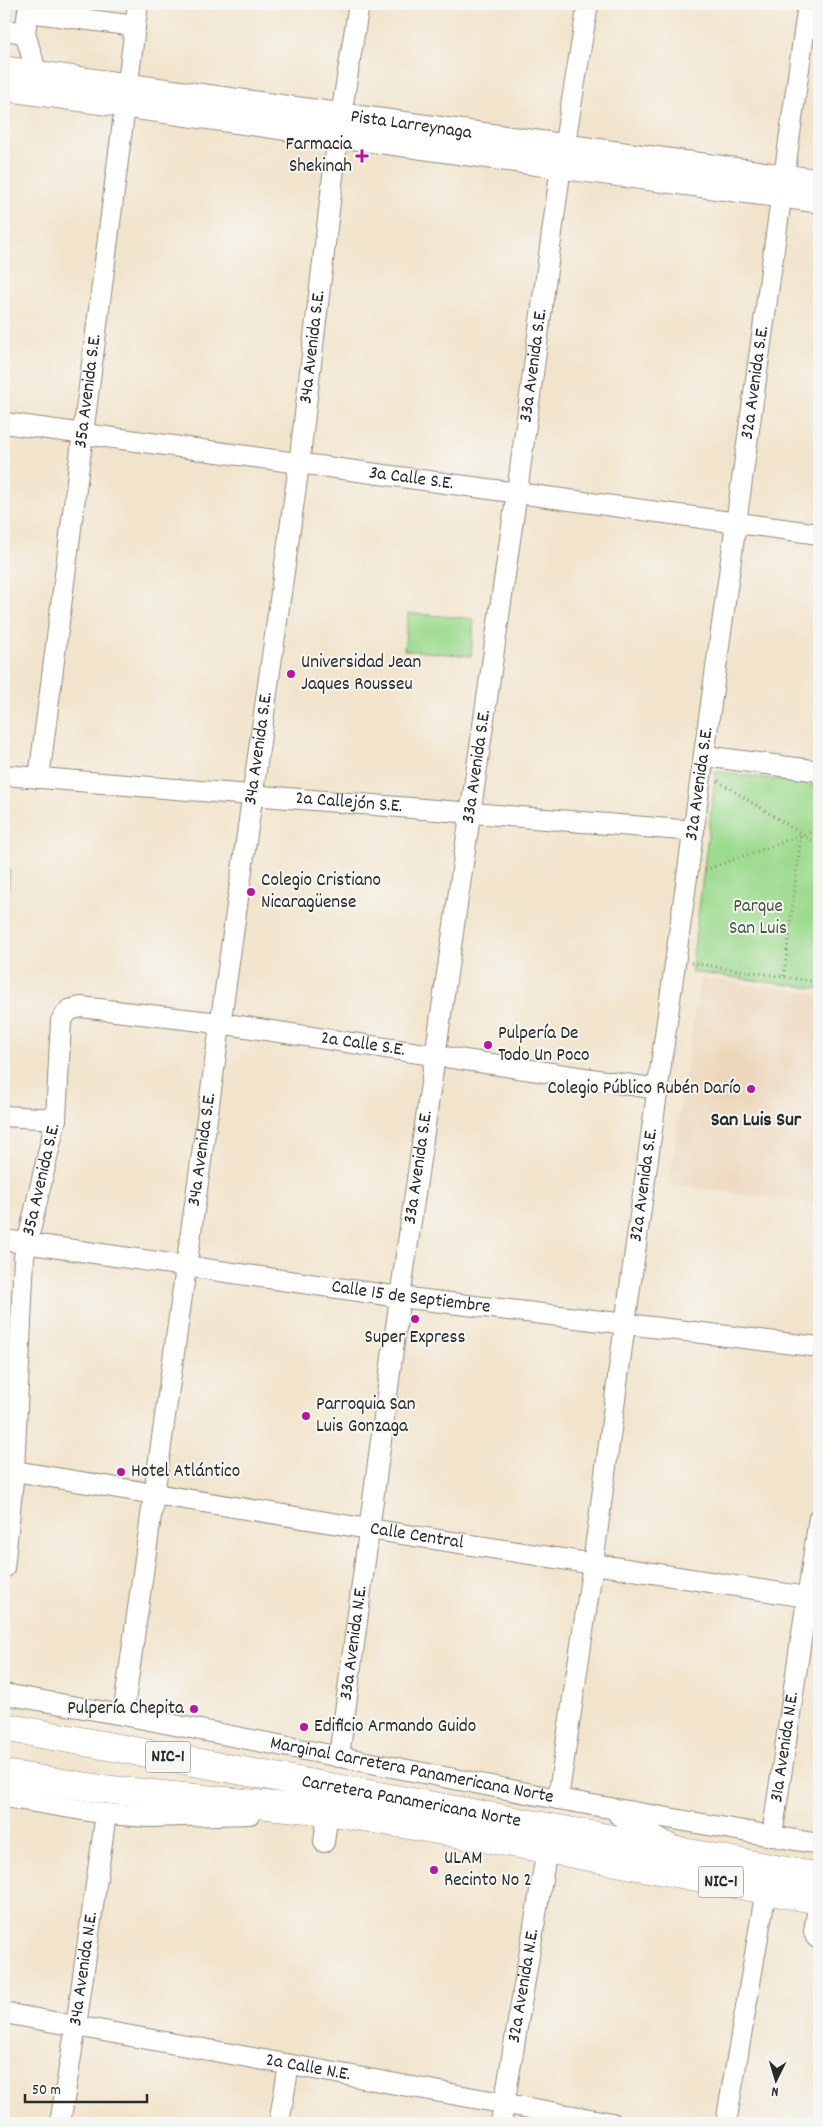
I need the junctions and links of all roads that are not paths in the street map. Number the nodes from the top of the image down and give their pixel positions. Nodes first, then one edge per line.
1 (138, 4) edge
2 (359, 4) edge
3 (588, 4) edge
4 (808, 4) edge
5 (28, 8) edge
6 (135, 26) junction
7 (4, 30) edge
8 (25, 33) junction
9 (4, 69) edge
10 (37, 74) junction
11 (4, 88) edge
12 (125, 96) junction
13 (340, 125) junction
14 (562, 157) junction
15 (819, 182) edge
16 (782, 186) junction
17 (819, 200) edge
18 (4, 423) edge
19 (82, 434) junction
20 (299, 465) junction
21 (517, 492) junction
22 (737, 523) junction
23 (819, 534) edge
24 (704, 764) junction
25 (819, 771) edge
26 (4, 775) edge
27 (39, 778) junction
28 (252, 795) junction
29 (470, 813) junction
30 (694, 831) junction
31 (70, 1010) joint
32 (219, 1024) junction
33 (436, 1055) junction
34 (658, 1089) junction
35 (4, 1116) edge
36 (56, 1119) junction
37 (4, 1240) edge
38 (27, 1243) junction
39 (185, 1267) junction
40 (400, 1297) junction
41 (625, 1324) junction
42 (819, 1347) edge
43 (10, 1402) edge
44 (14, 1471) junction
45 (153, 1493) junction
46 (819, 1518) edge
47 (369, 1529) junction
48 (593, 1564) junction
49 (4, 1568) edge
50 (814, 1599) edge
51 (4, 1694) edge
52 (123, 1715) junction
53 (4, 1727) edge
54 (339, 1757) junction
55 (4, 1774) edge
56 (4, 1797) edge
57 (558, 1798) junction
58 (607, 1808) junction
59 (328, 1811) junction
60 (106, 1814) junction
61 (772, 1836) junction
62 (324, 1842) dead end
63 (819, 1844) edge
64 (547, 1849) junction
65 (686, 1853) junction
66 (819, 1877) edge
67 (766, 1890) junction
68 (819, 1900) edge
69 (819, 1940) edge
70 (4, 2013) edge
71 (76, 2026) junction
72 (289, 2065) junction
73 (504, 2104) junction
74 (60, 2123) edge
75 (279, 2123) edge
76 (501, 2123) edge
77 (612, 2123) edge
78 (726, 2123) edge

1 - 6 street, 35a Avenida S.E.
2 - 13 street, 34a Avenida S.E.
3 - 14 street, 33a Avenida S.E.
4 - 16 street, 32a Avenida S.E.
5 - 6 street
5 - 8 street
6 - 12 street, 35a Avenida S.E.
7 - 8 street
8 - 10 street
9 - 10 main road, Pista Larreynaga
10 - 12 main road, Pista Larreynaga
11 - 12 main road, Pista Larreynaga
12 - 13 main road, Pista Larreynaga
12 - 19 street, 35a Avenida S.E.
13 - 14 main road, Pista Larreynaga
13 - 20 street, 34a Avenida S.E.
14 - 16 main road, Pista Larreynaga
14 - 21 street, 33a Avenida S.E.
15 - 16 main road, Pista Larreynaga
16 - 17 main road, Pista Larreynaga
16 - 22 street, 32a Avenida S.E.
18 - 19 street, 3a Calle S.E.
19 - 20 street, 3a Calle S.E.
19 - 27 street, 35a Avenida S.E.
20 - 21 street, 3a Calle S.E.
20 - 28 street, 34a Avenida S.E.
21 - 22 street, 3a Calle S.E.
21 - 29 street, 33a Avenida S.E.
22 - 23 street, 3a Calle S.E.
22 - 24 street, 32a Avenida S.E.
24 - 25 street
24 - 30 street, 32a Avenida S.E.
26 - 27 street, 2a Callejón S.E.
27 - 28 street, 2a Callejón S.E.
28 - 29 street, 2a Callejón S.E.
28 - 32 street, 34a Avenida S.E.
29 - 30 street, 2a Callejón S.E.
29 - 33 street, 33a Avenida S.E.
30 - 34 street, 32a Avenida S.E.
31 - 32 street, 2a Calle S.E.
31 - 36 street, 35a Avenida S.E.
32 - 33 street, 2a Calle S.E.
32 - 39 street, 34a Avenida S.E.
33 - 34 street, 2a Calle S.E.
33 - 40 street, 33a Avenida S.E.
34 - 41 street, 32a Avenida S.E.
35 - 36 street
36 - 38 street, 35a Avenida S.E.
37 - 38 street, Calle 15 de Septiembre
38 - 39 street, Calle 15 de Septiembre
38 - 43 street, 35a Avenida S.E.
39 - 40 street, Calle 15 de Septiembre
39 - 45 street, 34a Avenida S.E.
40 - 41 street, Calle 15 de Septiembre
40 - 47 street, 33a Avenida S.E.
41 - 42 street, Calle 15 de Septiembre
41 - 48 street, 32a Avenida S.E.
43 - 44 street, 35a Avenida S.E.
44 - 45 street, Calle Central
44 - 49 street, 35a Avenida S.E.
45 - 47 street, Calle Central
45 - 52 street
46 - 50 street, 31a Avenida N.E.
47 - 48 street, Calle Central
47 - 54 street, 33a Avenida N.E.
48 - 50 street, Calle Central
48 - 57 street
50 - 61 street, 31a Avenida N.E.
51 - 52 street, Marginal Carretera Panamericana Norte
52 - 54 street, Marginal Carretera Panamericana Norte
53 - 65 highway, Carretera Panamericana Norte / NIC-1
54 - 57 street, Marginal Carretera Panamericana Norte
55 - 59 highway, Carretera Panamericana Norte / NIC-1
56 - 60 street
57 - 58 street, Marginal Carretera Panamericana Norte
58 - 61 street, Marginal Carretera Panamericana Norte
58 - 65 street
59 - 60 street, NIC-1
59 - 62 street
59 - 64 highway, Carretera Panamericana Norte / NIC-1
60 - 71 street, 34a Avenida N.E.
61 - 63 street, Marginal Carretera Panamericana Norte
64 - 67 highway, Carretera Panamericana Norte / NIC-1
64 - 73 street, 32a Avenida N.E.
65 - 66 highway, Carretera Panamericana Norte / NIC-1
67 - 68 highway, Carretera Panamericana Norte / NIC-1
67 - 78 street
68 - 69 street
70 - 71 street, 2a Calle N.E.
71 - 72 street, 2a Calle N.E.
71 - 74 street, 34a Avenida N.E.
72 - 73 street, 2a Calle N.E.
72 - 75 street
73 - 76 street, 32a Avenida N.E.
73 - 77 street, 2a Calle N.E.

